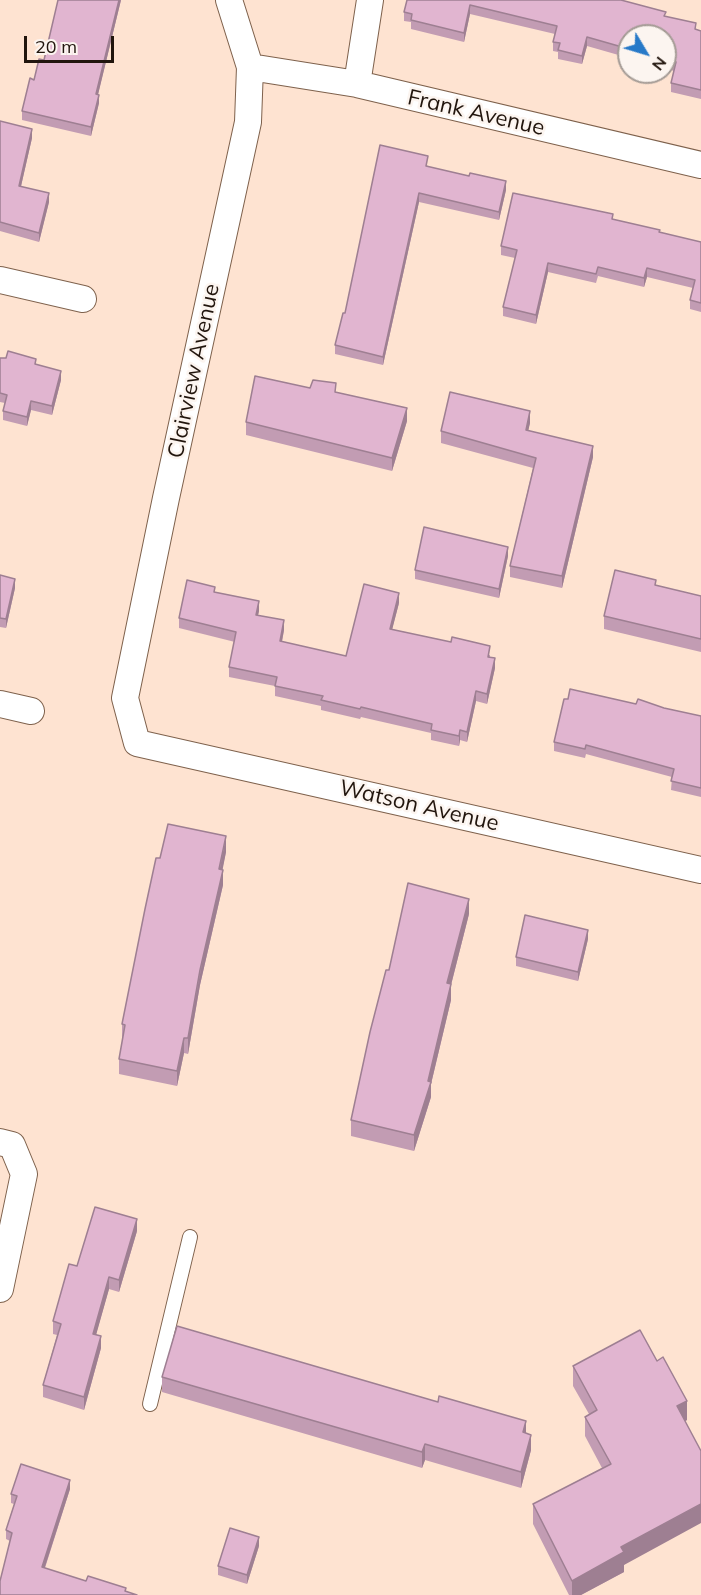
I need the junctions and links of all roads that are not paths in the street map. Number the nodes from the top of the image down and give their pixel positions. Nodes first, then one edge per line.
1 (229, 0) edge
2 (370, 0) edge
3 (250, 67) junction
4 (357, 84) junction
5 (701, 165) edge
6 (0, 280) edge
7 (83, 299) dead end
8 (0, 704) edge
9 (31, 711) dead end
10 (137, 743) joint
11 (701, 870) edge
12 (0, 1142) edge
13 (190, 1237) dead end
14 (0, 1290) edge
15 (150, 1404) dead end

1 - 3 street, Clairview Avenue
2 - 4 street
3 - 4 street, Frank Avenue
3 - 10 street, Clairview Avenue
4 - 5 street, Frank Avenue
6 - 7 street
8 - 9 street
10 - 11 street, Watson Avenue
12 - 14 street
13 - 15 lane

